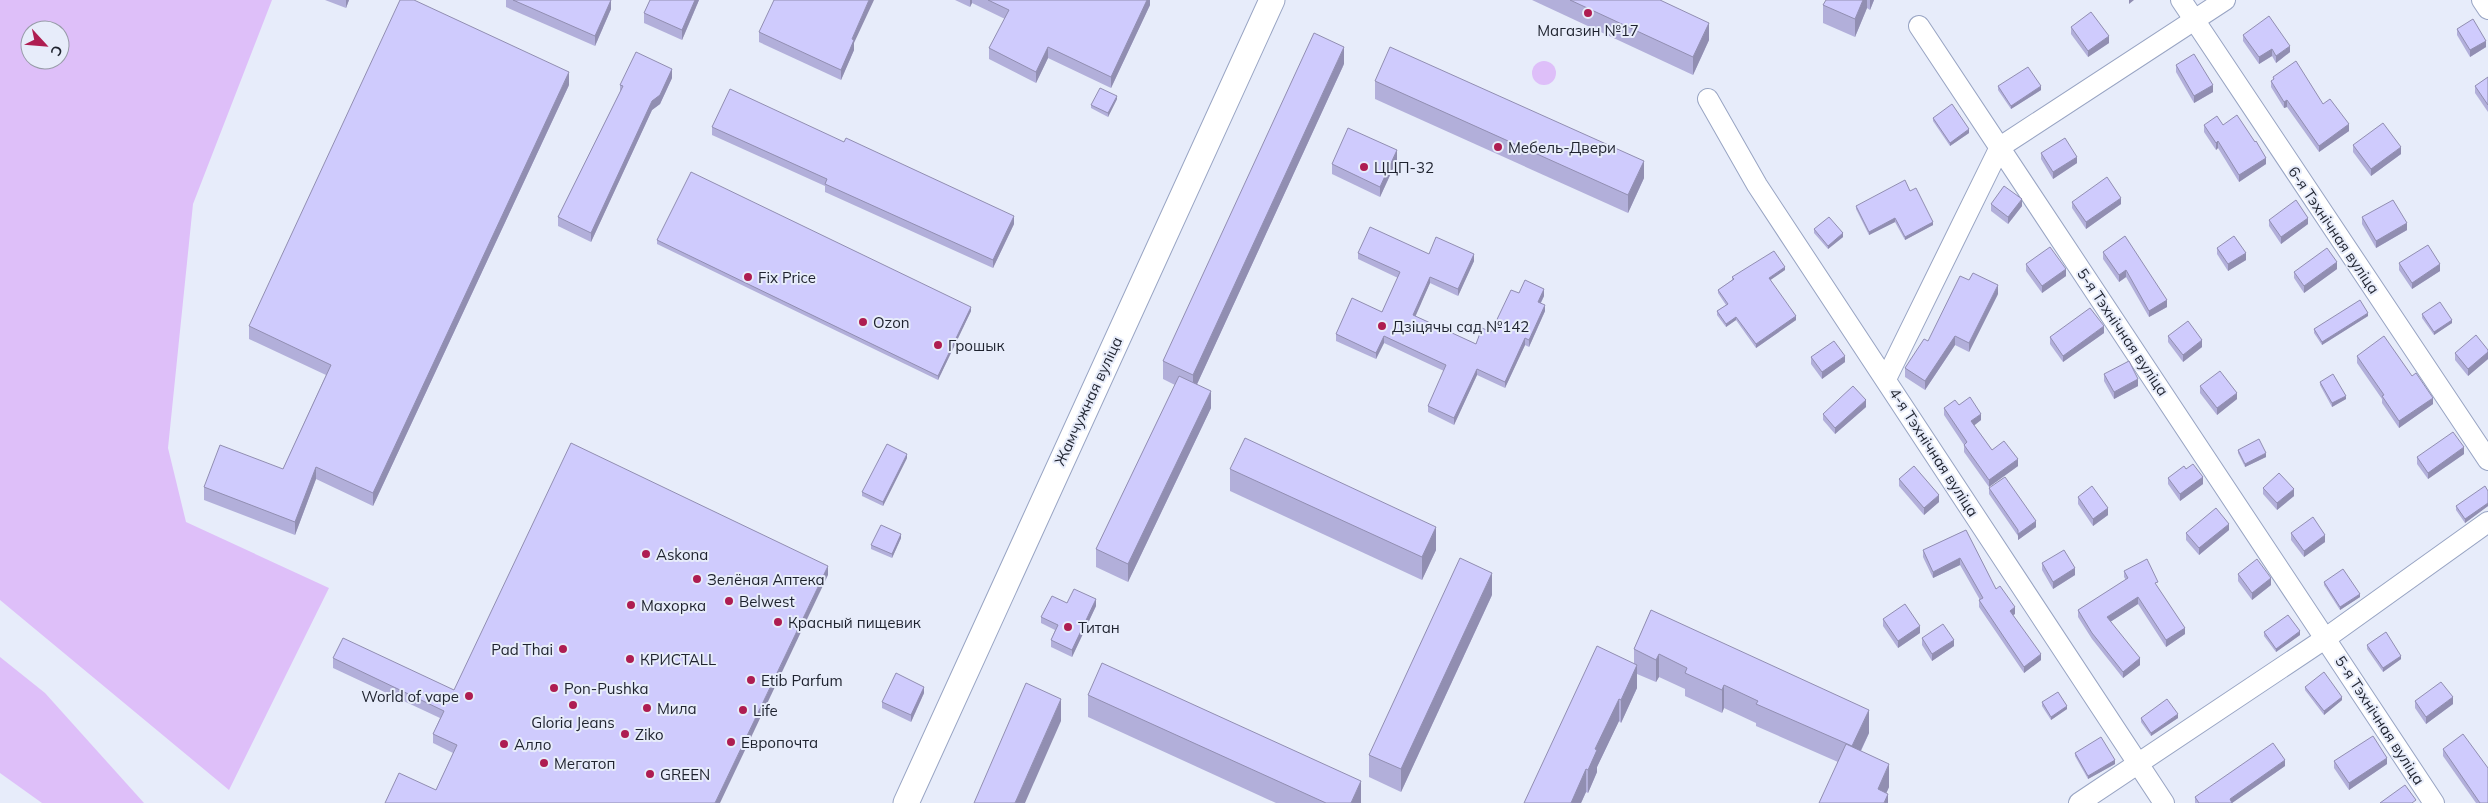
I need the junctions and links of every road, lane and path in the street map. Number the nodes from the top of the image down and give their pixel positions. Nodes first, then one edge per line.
1 (1272, 0) edge
2 (2181, 0) edge
3 (2225, 0) edge
4 (2482, 0) edge
5 (2488, 9) edge
6 (2193, 20) junction
7 (1919, 26) dead end
8 (1708, 100) dead end
9 (2000, 147) junction
10 (1886, 379) junction
11 (2488, 460) edge
12 (2488, 522) edge
13 (2326, 638) junction
14 (2138, 762) junction
15 (906, 803) edge
16 (2079, 803) edge
17 (2164, 803) edge
18 (2434, 803) edge

1 - 15 main road, Жамчужная вуліца
2 - 6 street, 6-я Тэхнічная вуліца
3 - 6 street
4 - 5 street
6 - 9 street
6 - 11 street, 6-я Тэхнічная вуліца
7 - 9 street, 5-я Тэхнічная вуліца
8 - 10 street, 4-я Тэхнічная вуліца
9 - 10 street
9 - 13 street, 5-я Тэхнічная вуліца
10 - 14 street, 4-я Тэхнічная вуліца
12 - 13 street
13 - 14 street
13 - 18 street, 5-я Тэхнічная вуліца
14 - 16 street
14 - 17 street, 4-я Тэхнічная вуліца

